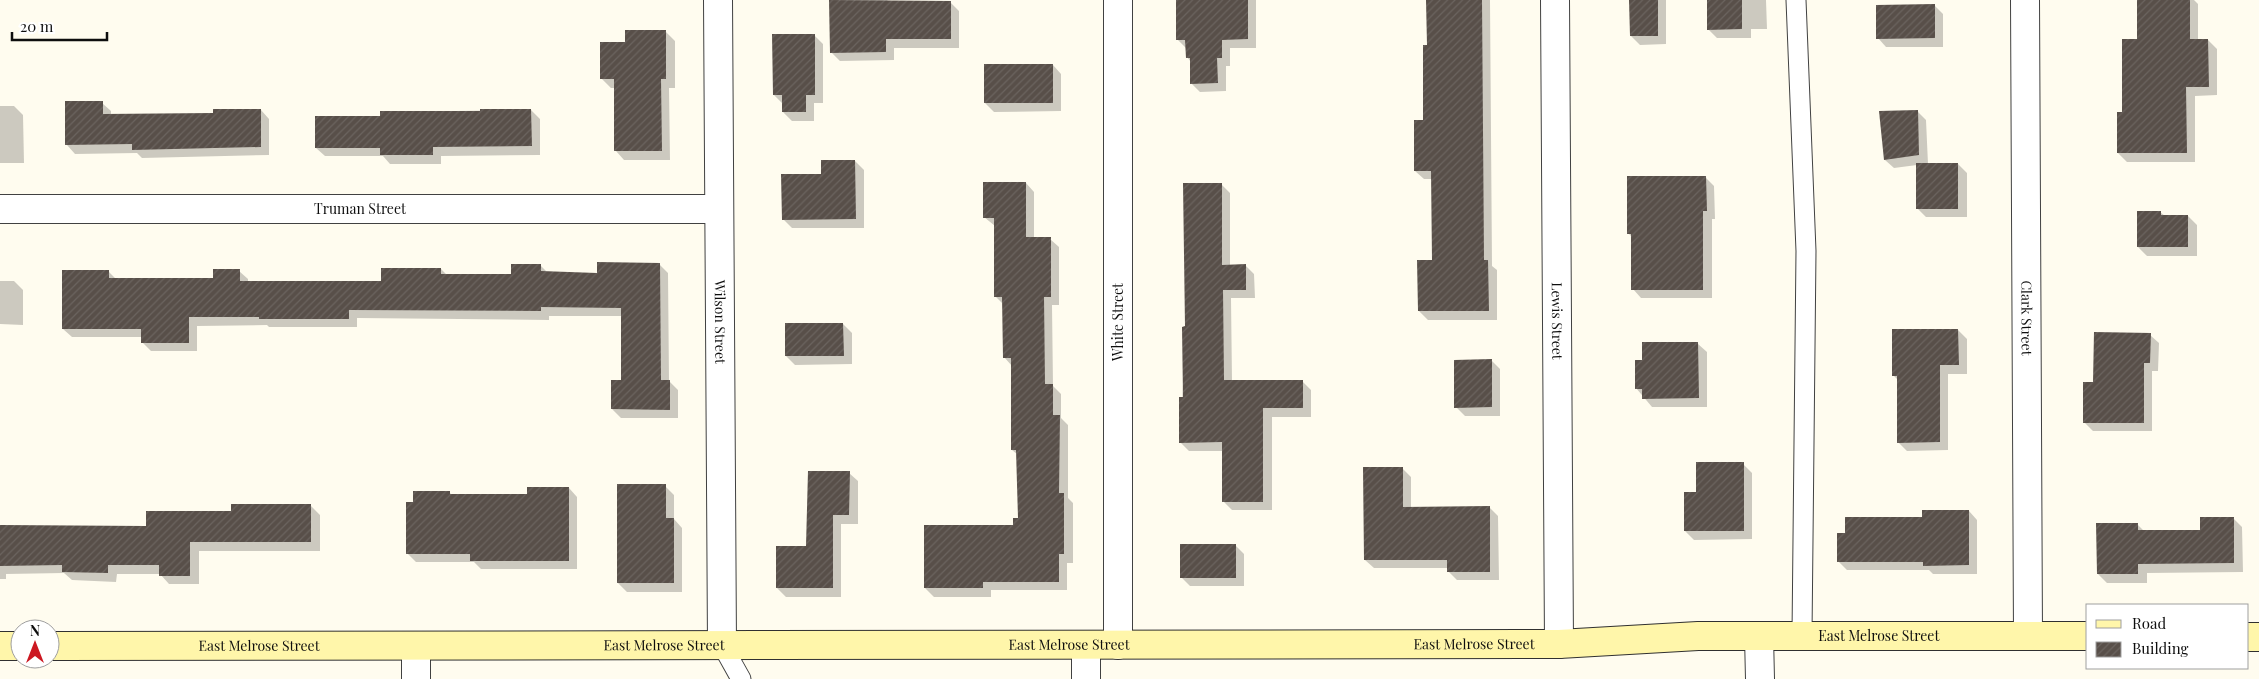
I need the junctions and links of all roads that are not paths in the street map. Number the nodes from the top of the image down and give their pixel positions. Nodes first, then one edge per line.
1 (718, 0) edge
2 (1118, 0) edge
3 (1555, 0) edge
4 (1796, 0) edge
5 (2025, 0) edge
6 (0, 209) edge
7 (719, 210) junction
8 (1802, 635) junction
9 (2028, 635) junction
10 (1759, 636) junction
11 (2086, 636) edge
12 (1559, 644) junction
13 (722, 645) junction
14 (1086, 645) junction
15 (1118, 645) junction
16 (60, 646) edge
17 (416, 647) junction
18 (416, 679) edge
19 (741, 679) edge
20 (1086, 679) edge
21 (1760, 679) edge

1 - 7 street, Wilson Street
2 - 15 street, White Street
3 - 12 street, Lewis Street
4 - 8 lane
5 - 9 street, Clark Street
6 - 7 street, Truman Street
7 - 13 street, Wilson Street
8 - 9 main road, East Melrose Street
8 - 10 main road, East Melrose Street
9 - 11 main road, East Melrose Street
10 - 12 main road, East Melrose Street
10 - 21 street
12 - 15 main road, East Melrose Street
13 - 14 main road, East Melrose Street
13 - 17 main road, East Melrose Street
13 - 19 lane
14 - 15 main road, East Melrose Street
14 - 20 street
16 - 17 main road, East Melrose Street
17 - 18 street

